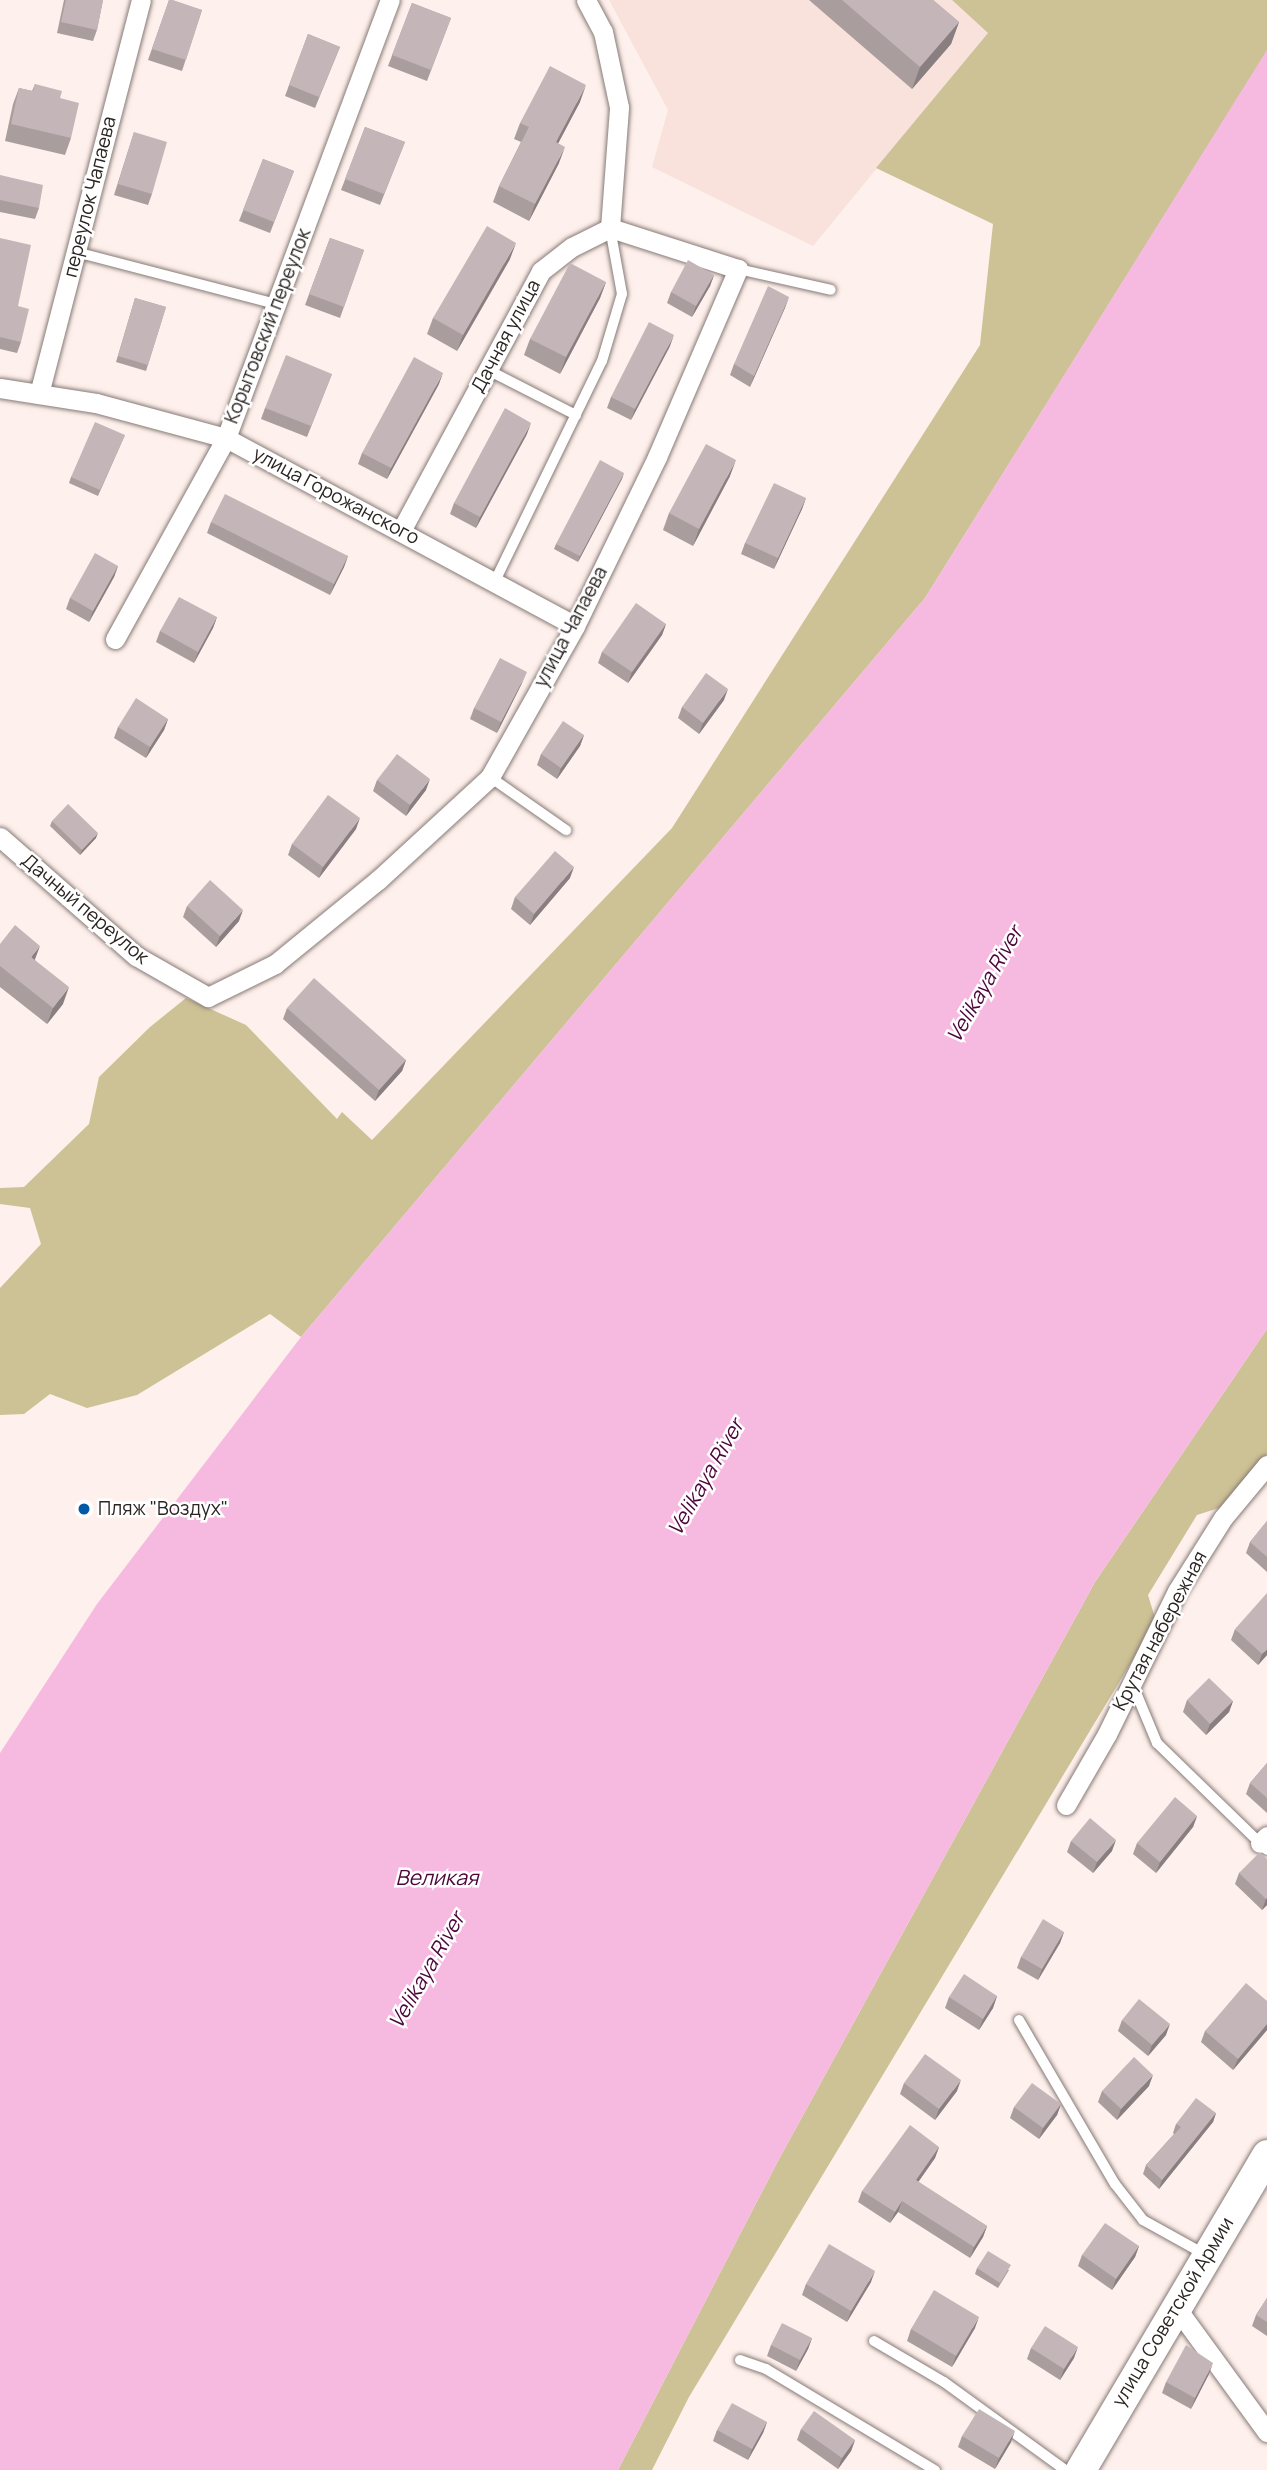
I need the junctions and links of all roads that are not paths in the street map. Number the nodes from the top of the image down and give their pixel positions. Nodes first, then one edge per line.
1 (141, 0) edge
2 (390, 0) edge
3 (586, 0) edge
4 (610, 228) junction
5 (76, 251) junction
6 (738, 269) junction
7 (831, 289) dead end
8 (276, 304) junction
9 (488, 370) junction
10 (0, 388) edge
11 (39, 394) junction
12 (576, 415) junction
13 (226, 438) junction
14 (401, 531) junction
15 (495, 581) junction
16 (575, 626) junction
17 (115, 639) dead end
18 (490, 777) junction
19 (566, 831) dead end
20 (0, 837) edge
21 (208, 997) joint
22 (1267, 1465) edge
23 (1131, 1683) junction
24 (1066, 1805) dead end
25 (1265, 1843) edge
26 (1019, 2020) dead end
27 (1267, 2155) edge
28 (1206, 2255) junction
29 (1175, 2306) junction
30 (874, 2341) dead end
31 (740, 2360) dead end
32 (1267, 2432) edge
33 (935, 2470) edge
34 (1065, 2470) edge
35 (1081, 2470) edge

1 - 5 street, переулок Чапаева
2 - 8 street, Корытовский переулок
3 - 4 street
4 - 6 street
4 - 9 street, Дачная улица
4 - 12 lane
5 - 8 lane
5 - 11 street, переулок Чапаева
6 - 7 lane
6 - 16 street, улица Чапаева
8 - 13 street, Корытовский переулок
9 - 12 lane
9 - 14 street, Дачная улица
10 - 11 street, улица Горожанского
11 - 13 street, улица Горожанского
12 - 15 lane
13 - 14 street, улица Горожанского
13 - 17 street, Корытовский переулок
14 - 15 street, улица Горожанского
15 - 16 street, улица Горожанского
16 - 18 street, улица Чапаева
18 - 19 lane
18 - 21 street, улица Чапаева
20 - 21 street, Дачный переулок
22 - 23 street, Крутая набережная
23 - 24 street, Крутая набережная
23 - 25 lane
26 - 28 lane
27 - 28 main road, улица Советской Армии
28 - 29 main road, улица Советской Армии
29 - 32 street
29 - 35 main road, улица Советской Армии
30 - 34 lane
31 - 33 lane

